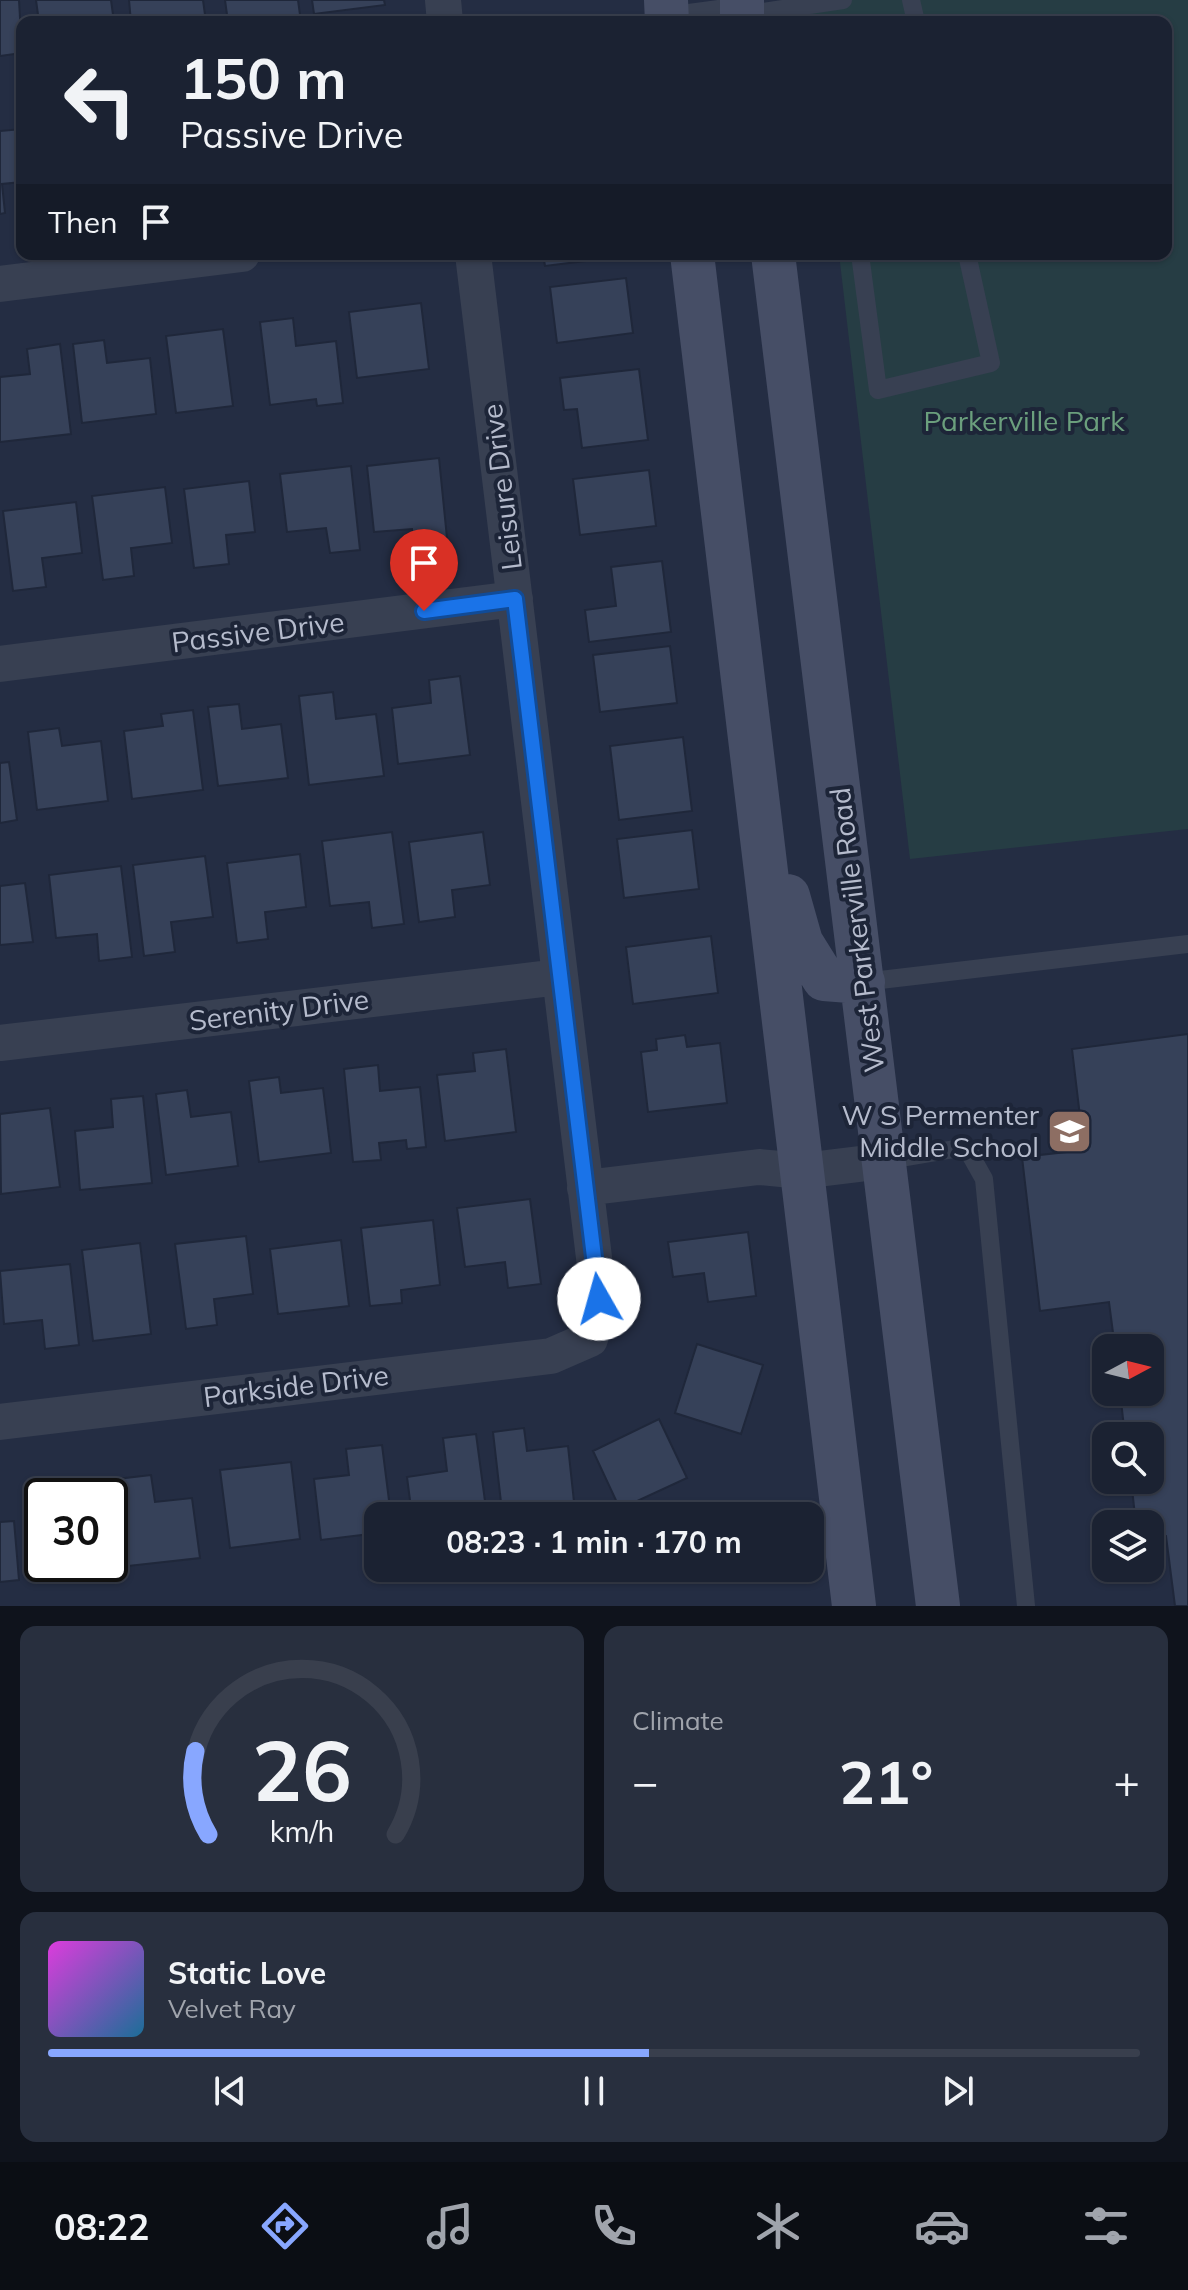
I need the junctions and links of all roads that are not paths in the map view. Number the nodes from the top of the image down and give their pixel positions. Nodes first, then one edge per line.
1 (834, 9) edge
2 (742, 12) edge
3 (720, 16) edge
4 (194, 260) edge
5 (474, 260) edge
6 (693, 260) edge
7 (774, 260) edge
8 (861, 260) edge
9 (968, 260) edge
10 (0, 284) edge
11 (515, 599) junction
12 (0, 664) edge
13 (749, 731) junction
14 (1188, 944) edge
15 (559, 977) junction
16 (863, 982) junction
17 (0, 1043) edge
18 (884, 1161) junction
19 (802, 1171) junction
20 (585, 1188) junction
21 (590, 1339) joint
22 (828, 1389) junction
23 (0, 1422) edge
24 (854, 1606) edge
25 (878, 1606) edge
26 (938, 1606) edge
27 (1026, 1606) edge

1 - 2 lane
2 - 3 street
4 - 10 street
5 - 11 street, Leisure Drive
6 - 13 main road
7 - 16 main road, West Parkerville Road
8 - 9 lane
11 - 12 street, Passive Drive
11 - 15 street, Leisure Drive
13 - 16 main road
13 - 19 main road
14 - 16 lane
15 - 17 street, Serenity Drive
15 - 20 street, Leisure Drive
16 - 18 main road, West Parkerville Road
18 - 19 street
18 - 26 main road, West Parkerville Road
18 - 27 lane
19 - 20 street
19 - 22 main road
20 - 21 street, Leisure Drive
21 - 23 street, Parkside Drive
22 - 24 main road
22 - 25 main road

